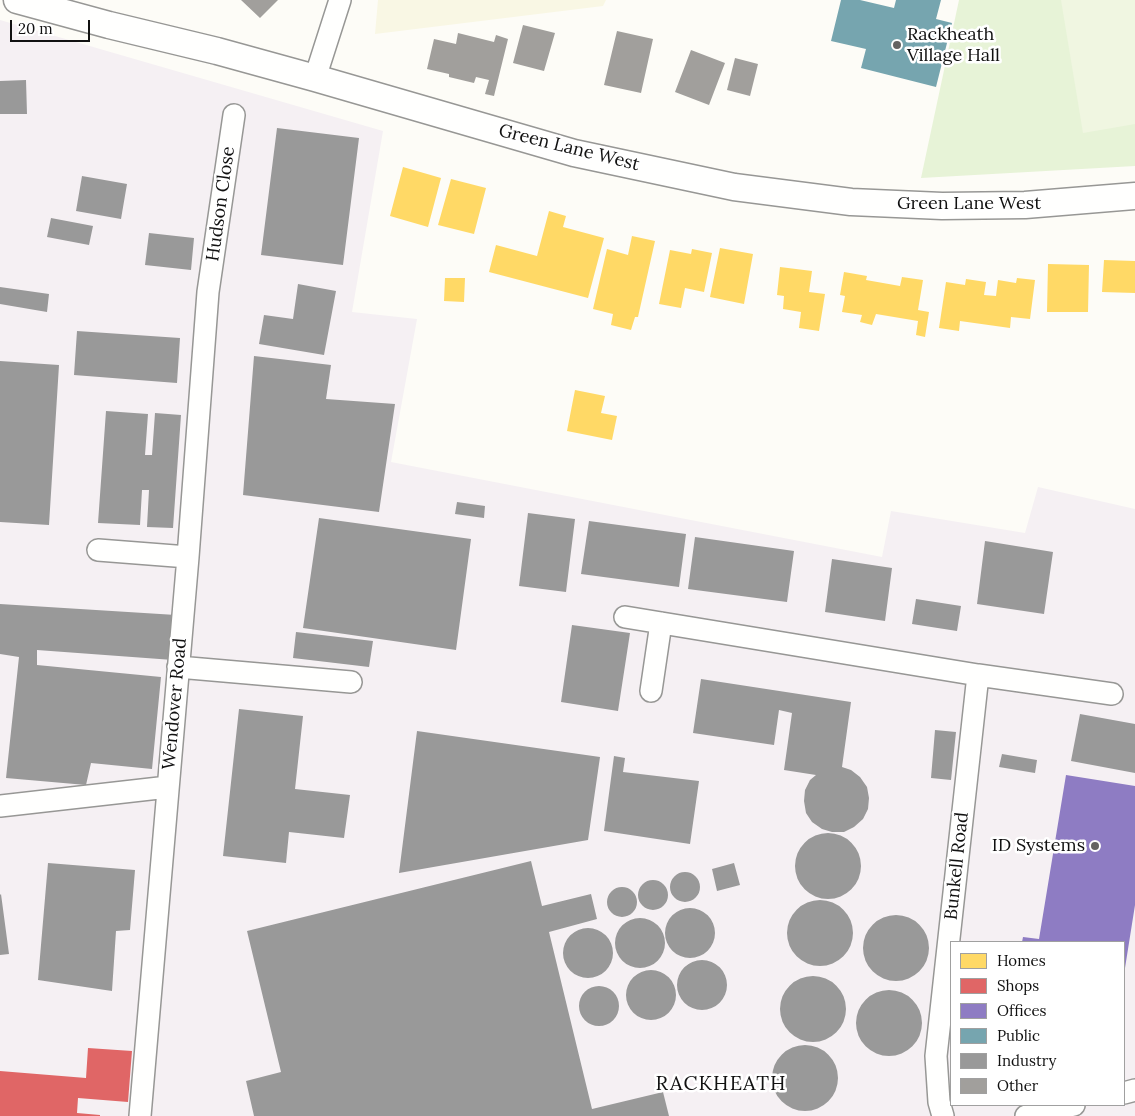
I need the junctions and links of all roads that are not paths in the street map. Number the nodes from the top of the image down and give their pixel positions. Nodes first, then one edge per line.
1 (17, 0) edge
2 (340, 0) edge
3 (316, 78) junction
4 (234, 115) dead end
5 (1135, 196) edge
6 (208, 292) joint
7 (98, 550) dead end
8 (188, 557) junction
9 (625, 617) dead end
10 (662, 623) junction
11 (178, 667) junction
12 (978, 675) junction
13 (351, 682) dead end
14 (651, 691) dead end
15 (1112, 694) dead end
16 (168, 787) junction
17 (0, 806) edge
18 (1070, 1106) edge
19 (140, 1116) edge
20 (943, 1116) edge
21 (1026, 1116) edge

1 - 3 street, Green Lane West
2 - 3 street
3 - 5 street, Green Lane West
4 - 6 street, Hudson Close
6 - 8 street, Wendover Road
7 - 8 street
8 - 11 street, Wendover Road
9 - 10 street
10 - 12 street
10 - 14 street
11 - 13 street
11 - 16 street, Wendover Road
12 - 15 street
12 - 20 street, Bunkell Road
16 - 17 street
16 - 19 street, Wendover Road
18 - 21 street

